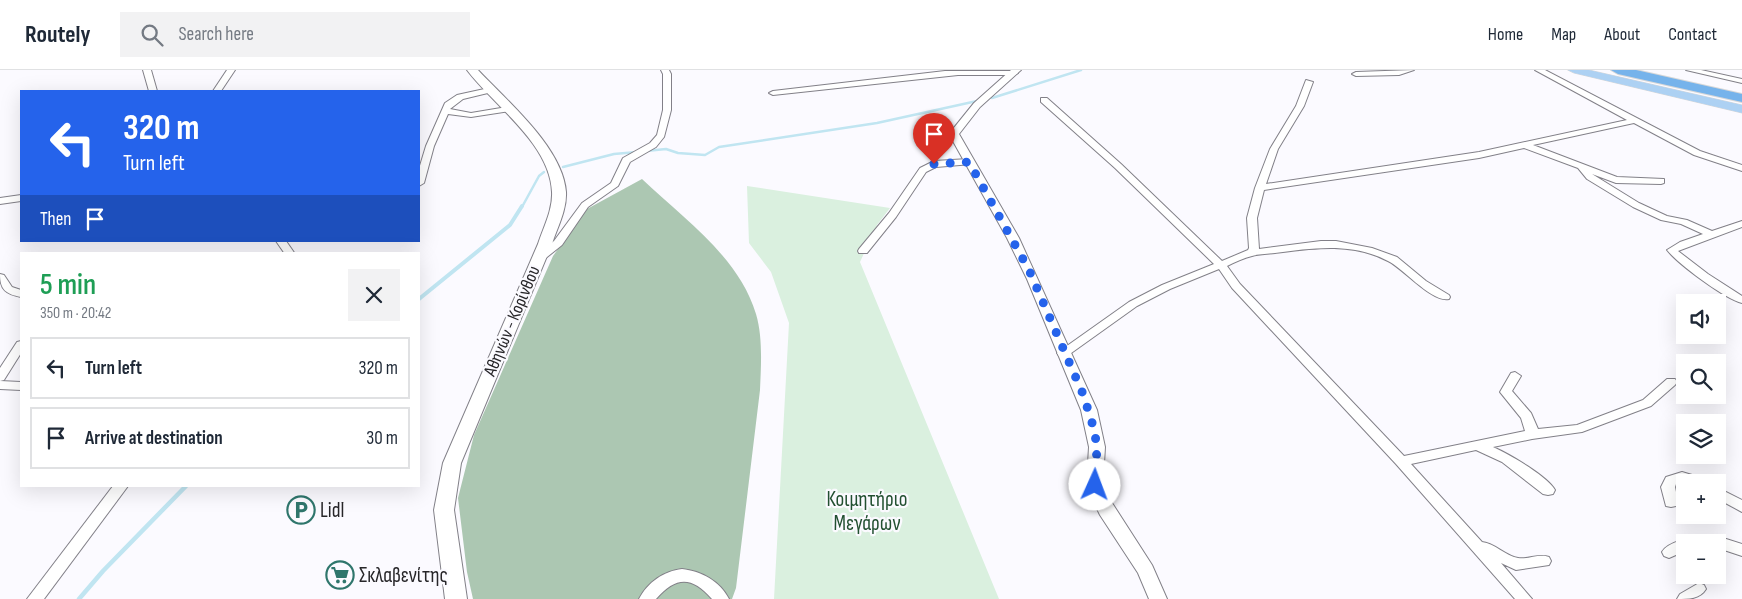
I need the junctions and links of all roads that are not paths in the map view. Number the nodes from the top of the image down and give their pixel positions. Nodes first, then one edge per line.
1 (147, 70) edge
2 (231, 70) edge
3 (472, 70) edge
4 (665, 70) edge
5 (945, 70) edge
6 (1410, 70) edge
7 (1539, 70) edge
8 (1574, 70) edge
9 (1618, 70) edge
10 (1648, 70) edge
11 (1690, 70) edge
12 (1015, 72) edge
13 (955, 74) junction
14 (1356, 74) dead end
15 (1742, 81) edge
16 (1309, 82) dead end
17 (153, 90) edge
18 (218, 90) edge
19 (489, 90) junction
20 (1742, 91) edge
21 (773, 93) dead end
22 (1742, 98) edge
23 (1044, 100) dead end
24 (507, 109) junction
25 (1742, 109) edge
26 (447, 112) junction
27 (1637, 120) junction
28 (1528, 146) junction
29 (969, 162) junction
30 (1581, 167) junction
31 (1742, 168) edge
32 (420, 180) edge
33 (1661, 181) dead end
34 (1260, 188) junction
35 (20, 198) edge
36 (0, 201) edge
37 (1742, 224) edge
38 (1712, 235) junction
39 (863, 251) dead end
40 (1252, 252) junction
41 (538, 259) junction
42 (1222, 266) junction
43 (0, 276) edge
44 (20, 294) edge
45 (1445, 297) dead end
46 (1742, 300) edge
47 (20, 346) edge
48 (1063, 353) junction
49 (0, 376) edge
50 (1515, 376) dead end
51 (1671, 382) dead end
52 (0, 385) edge
53 (20, 386) edge
54 (1532, 434) junction
55 (1476, 446) junction
56 (1402, 460) junction
57 (1676, 479) edge
58 (120, 487) edge
59 (1548, 490) dead end
60 (1726, 498) edge
61 (1671, 502) dead end
62 (1742, 507) edge
63 (1467, 535) junction
64 (1726, 543) edge
65 (1676, 549) edge
66 (1742, 550) edge
67 (1669, 552) dead end
68 (1544, 561) dead end
69 (1699, 589) dead end
70 (35, 599) edge
71 (456, 599) edge
72 (647, 599) edge
73 (721, 599) edge
74 (1158, 599) edge
75 (1524, 599) edge
76 (1685, 599) edge

1 - 17 street
2 - 18 street
3 - 19 main road, Αθηνών - Κορίνθου
4 - 41 street
5 - 13 street
6 - 14 street
7 - 27 street
8 - 25 main road
9 - 22 highway
10 - 20 highway
11 - 15 street
12 - 13 street
12 - 29 street
13 - 21 street
16 - 34 street
19 - 24 main road, Αθηνών - Κορίνθου
19 - 26 street
23 - 42 street
24 - 26 street
24 - 41 main road, Αθηνών - Κορίνθου
26 - 32 street
27 - 28 street
27 - 31 street
28 - 30 street
28 - 34 street
29 - 39 street
29 - 48 street
30 - 33 street
30 - 38 street
34 - 40 street
35 - 36 street
37 - 38 street
38 - 46 street
40 - 42 street
40 - 45 street
41 - 71 main road, Αθηνών - Κορίνθου
42 - 48 street
42 - 56 street
43 - 44 street
47 - 49 street
48 - 74 street
50 - 54 street
51 - 54 street
52 - 53 street
54 - 55 street
55 - 56 street
55 - 59 street
56 - 63 street
57 - 61 street
58 - 70 street
60 - 62 street
63 - 68 street
63 - 75 street
64 - 66 street
65 - 67 street
69 - 76 street
72 - 73 street

